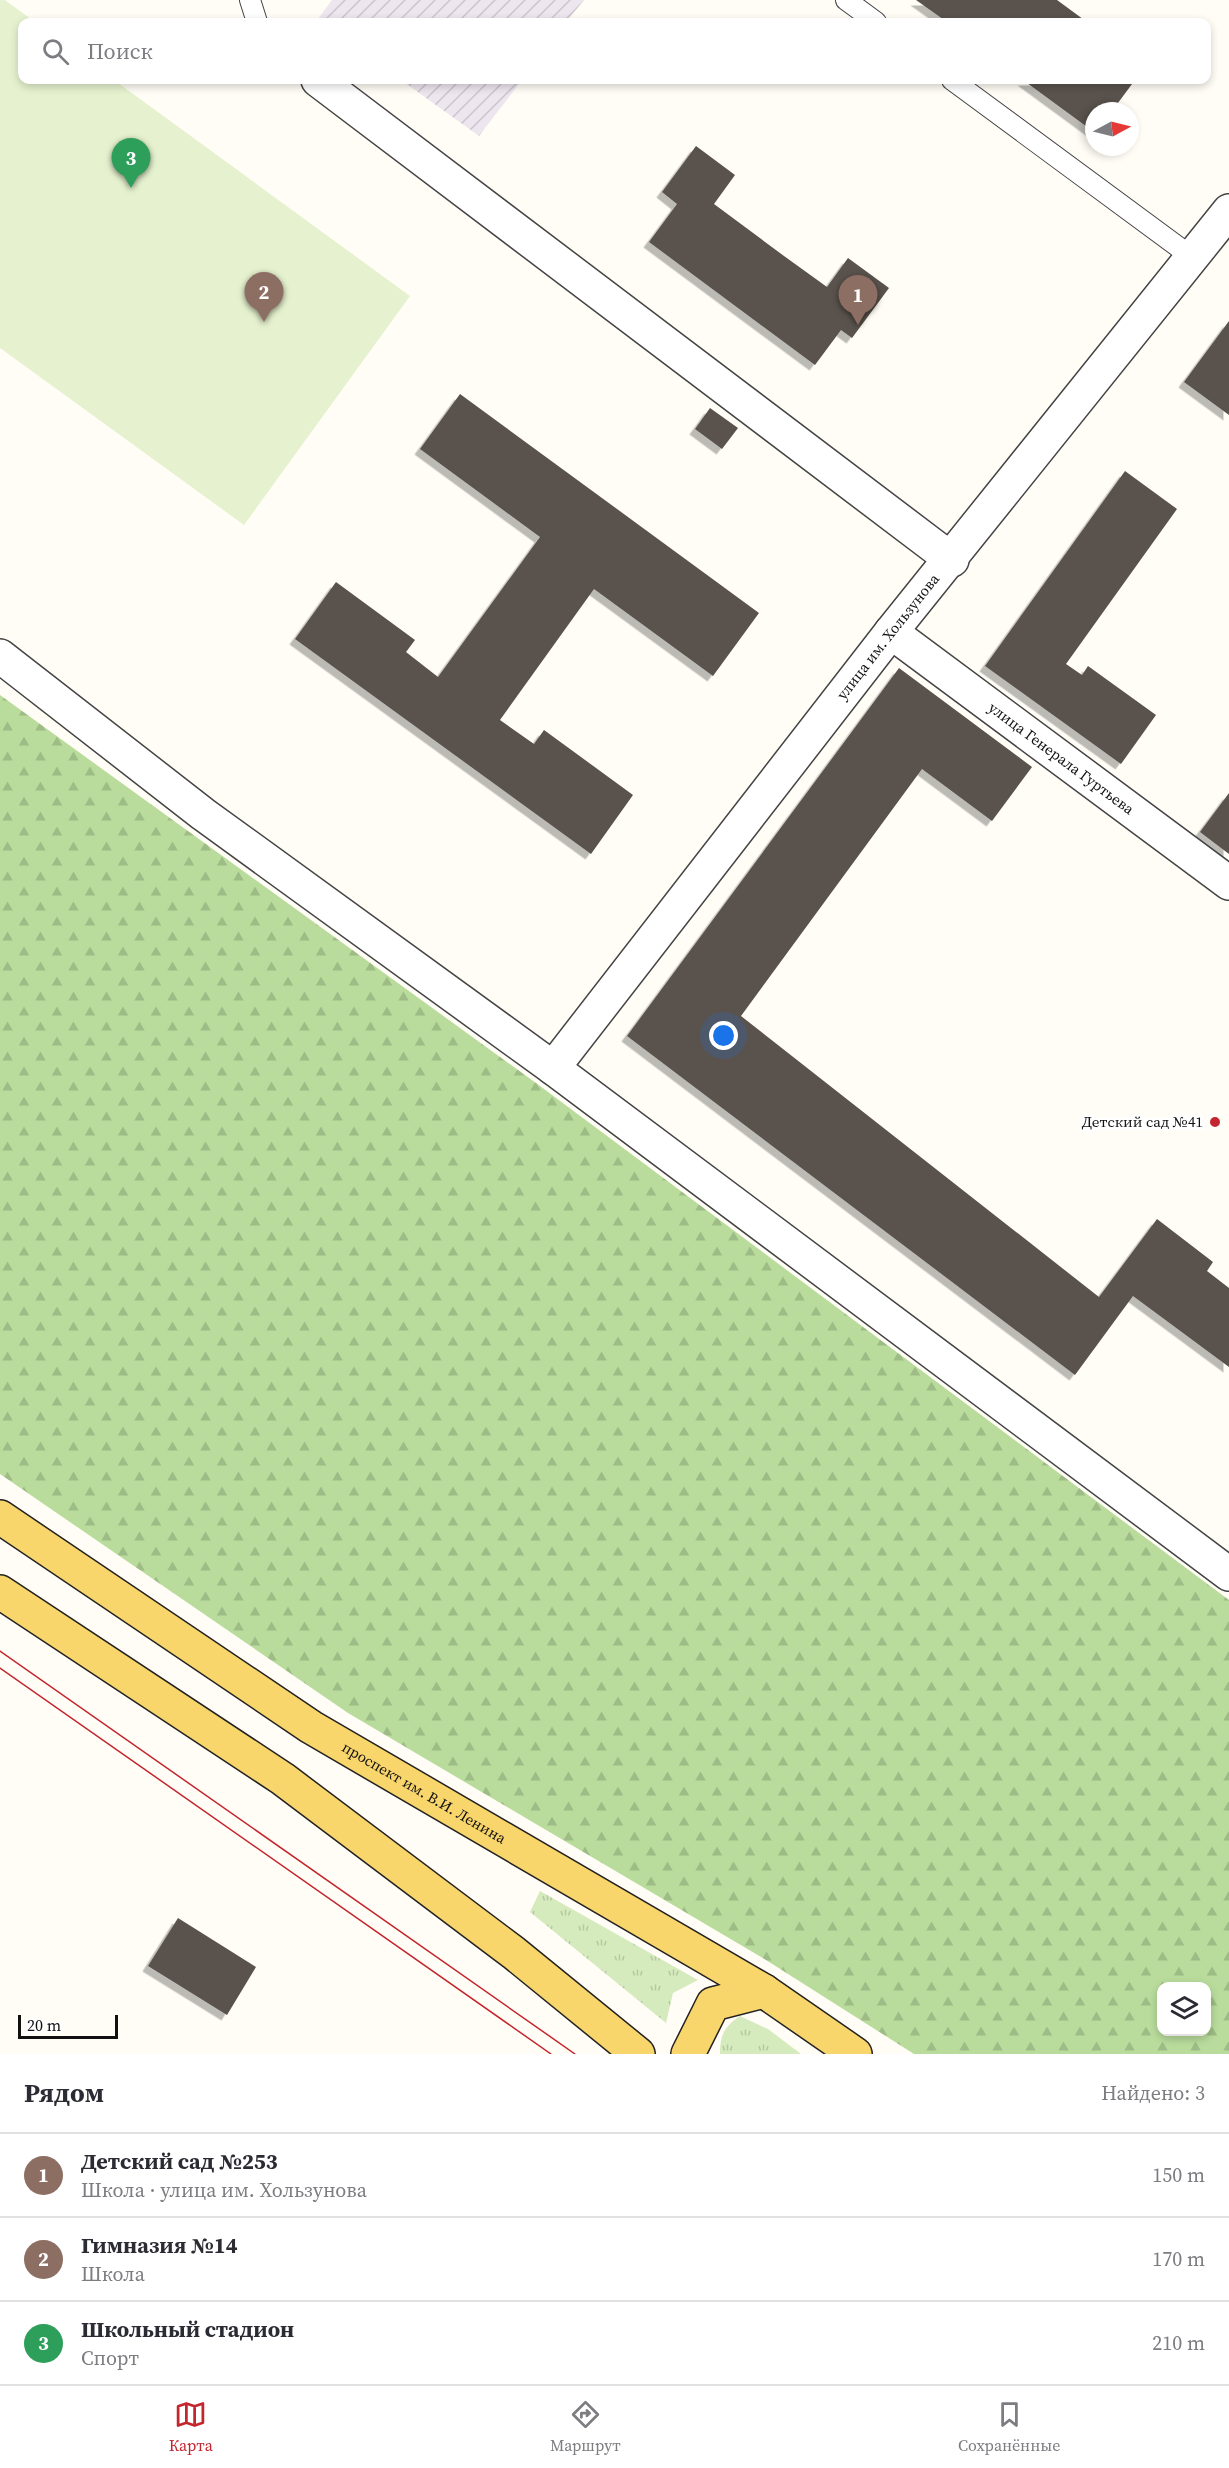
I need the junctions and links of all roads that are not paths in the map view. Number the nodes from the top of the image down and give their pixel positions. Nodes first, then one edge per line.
1 (250, 0) edge
2 (846, 0) edge
3 (256, 18) edge
4 (871, 18) edge
5 (323, 84) edge
6 (957, 84) edge
7 (1229, 211) edge
8 (1192, 257) junction
9 (952, 560) junction
10 (891, 632) junction
11 (0, 656) edge
12 (1229, 883) edge
13 (553, 1068) junction
14 (0, 1517) edge
15 (1229, 1575) edge
16 (0, 1592) edge
17 (764, 1991) junction
18 (638, 2054) edge
19 (688, 2054) edge
20 (855, 2054) edge

1 - 3 lane
2 - 4 lane
5 - 9 street
6 - 8 lane
7 - 8 street, улица им. Хользунова
8 - 9 street, улица им. Хользунова
9 - 10 street, улица им. Хользунова
10 - 12 street, улица Генерала Гуртьева
10 - 13 street, улица им. Хользунова
11 - 13 street
13 - 15 street
14 - 17 main road, проспект им. В.И. Ленина
16 - 18 main road
17 - 19 main road
17 - 20 main road, проспект им. В.И. Ленина

